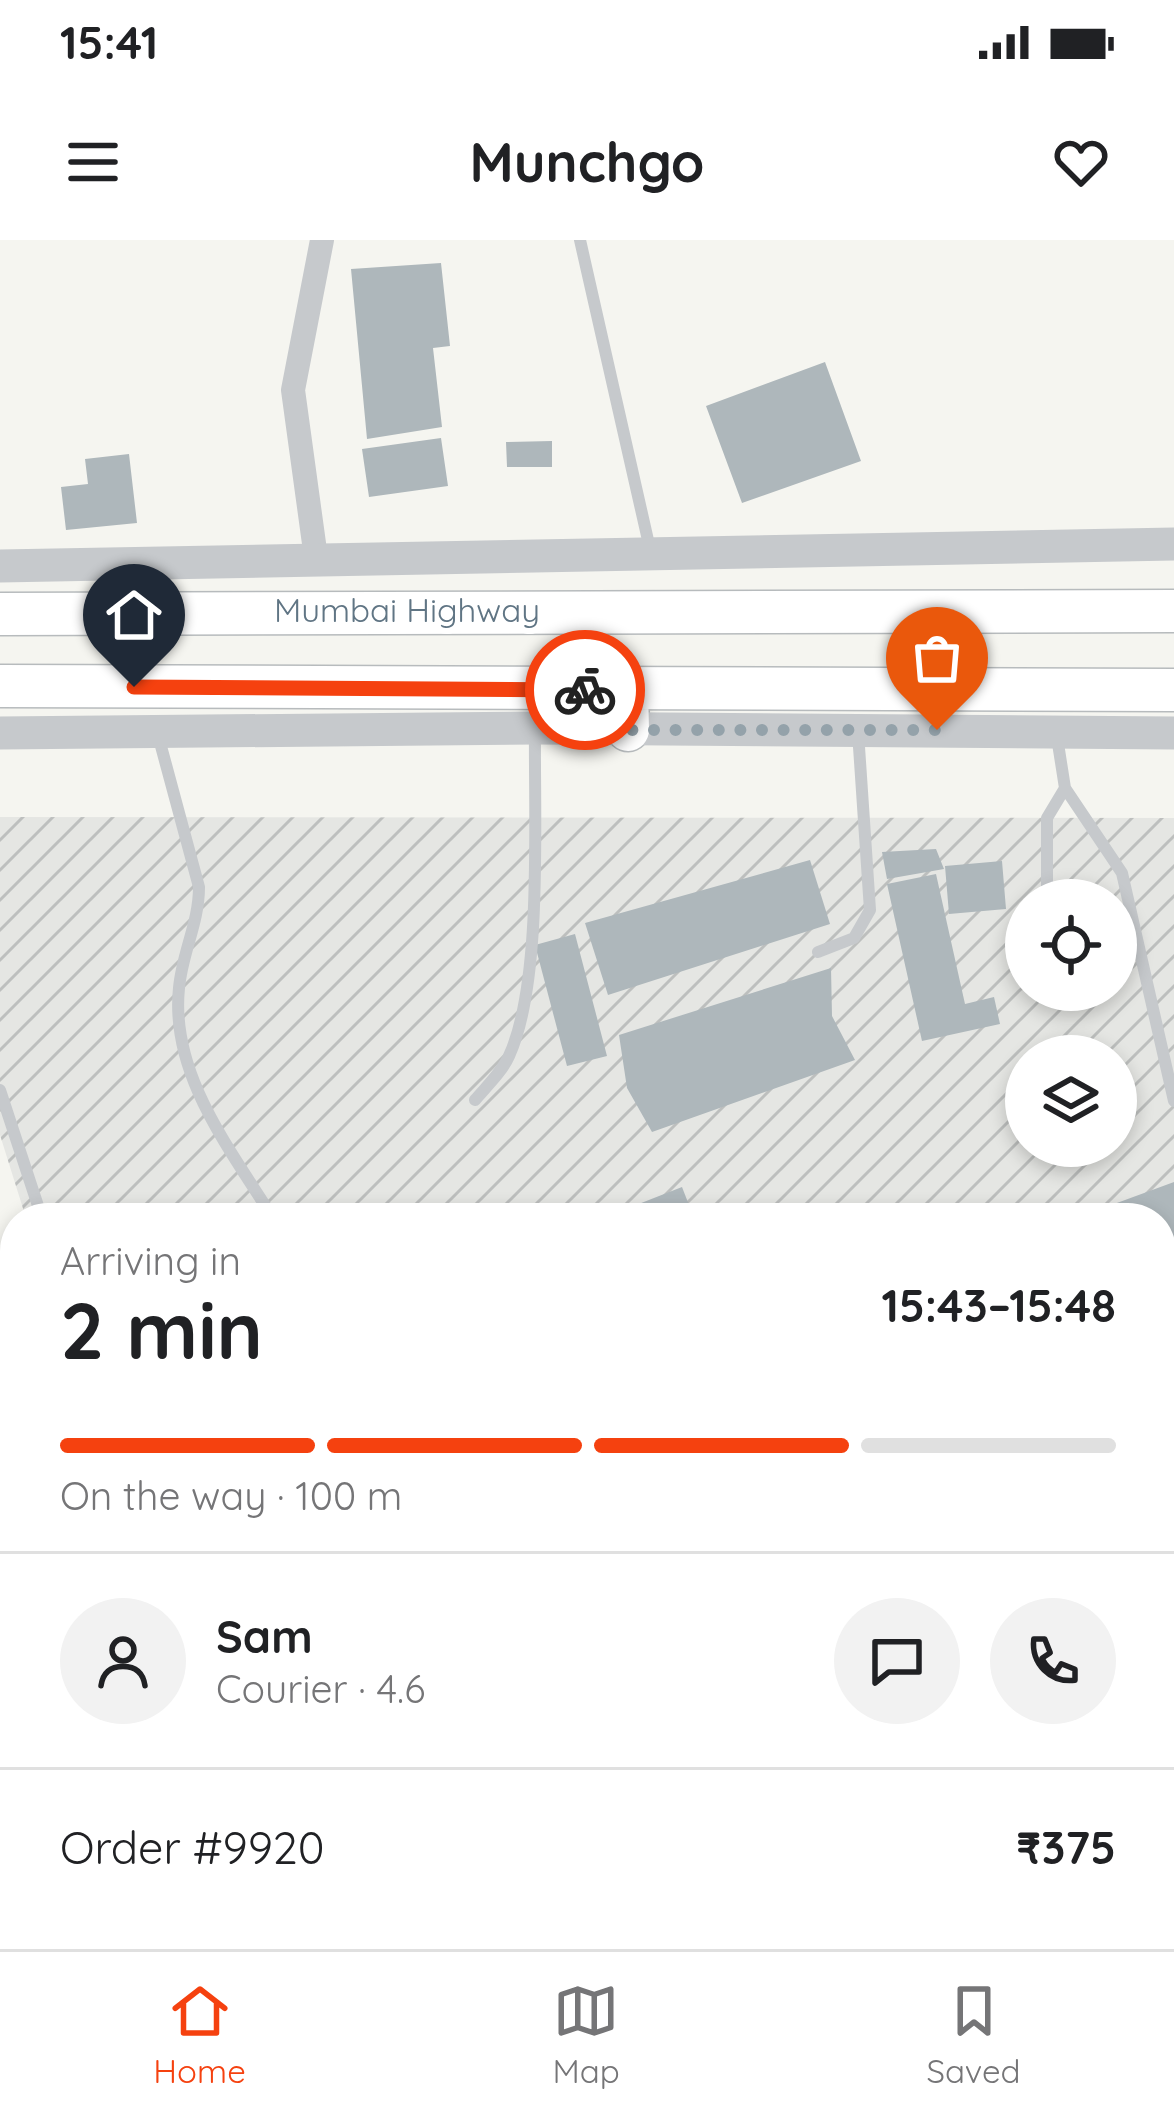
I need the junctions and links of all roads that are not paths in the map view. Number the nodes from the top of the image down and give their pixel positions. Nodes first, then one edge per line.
1 (322, 240) edge
2 (580, 240) edge
3 (1174, 544) edge
4 (650, 550) junction
5 (316, 558) junction
6 (0, 566) edge
7 (1174, 611) edge
8 (0, 614) edge
9 (0, 686) edge
10 (1174, 690) edge
11 (628, 710) junction
12 (535, 728) junction
13 (858, 730) junction
14 (1056, 731) junction
15 (157, 732) junction
16 (0, 733) edge
17 (1174, 733) edge
18 (1065, 788) junction
19 (1047, 879) edge
20 (818, 952) dead end
21 (0, 1090) edge
22 (475, 1100) dead end
23 (1174, 1101) edge
24 (38, 1203) edge
25 (264, 1203) edge

1 - 5 street
2 - 4 lane
3 - 4 street
4 - 5 street
5 - 6 street
7 - 8 highway, Mumbai Highway
9 - 11 highway
10 - 11 highway
11 - 12 street
11 - 13 street
12 - 15 street
12 - 22 lane
13 - 14 street
13 - 20 lane
14 - 17 street
14 - 18 lane
15 - 16 street
15 - 25 lane
18 - 19 lane
18 - 23 lane
21 - 24 lane

